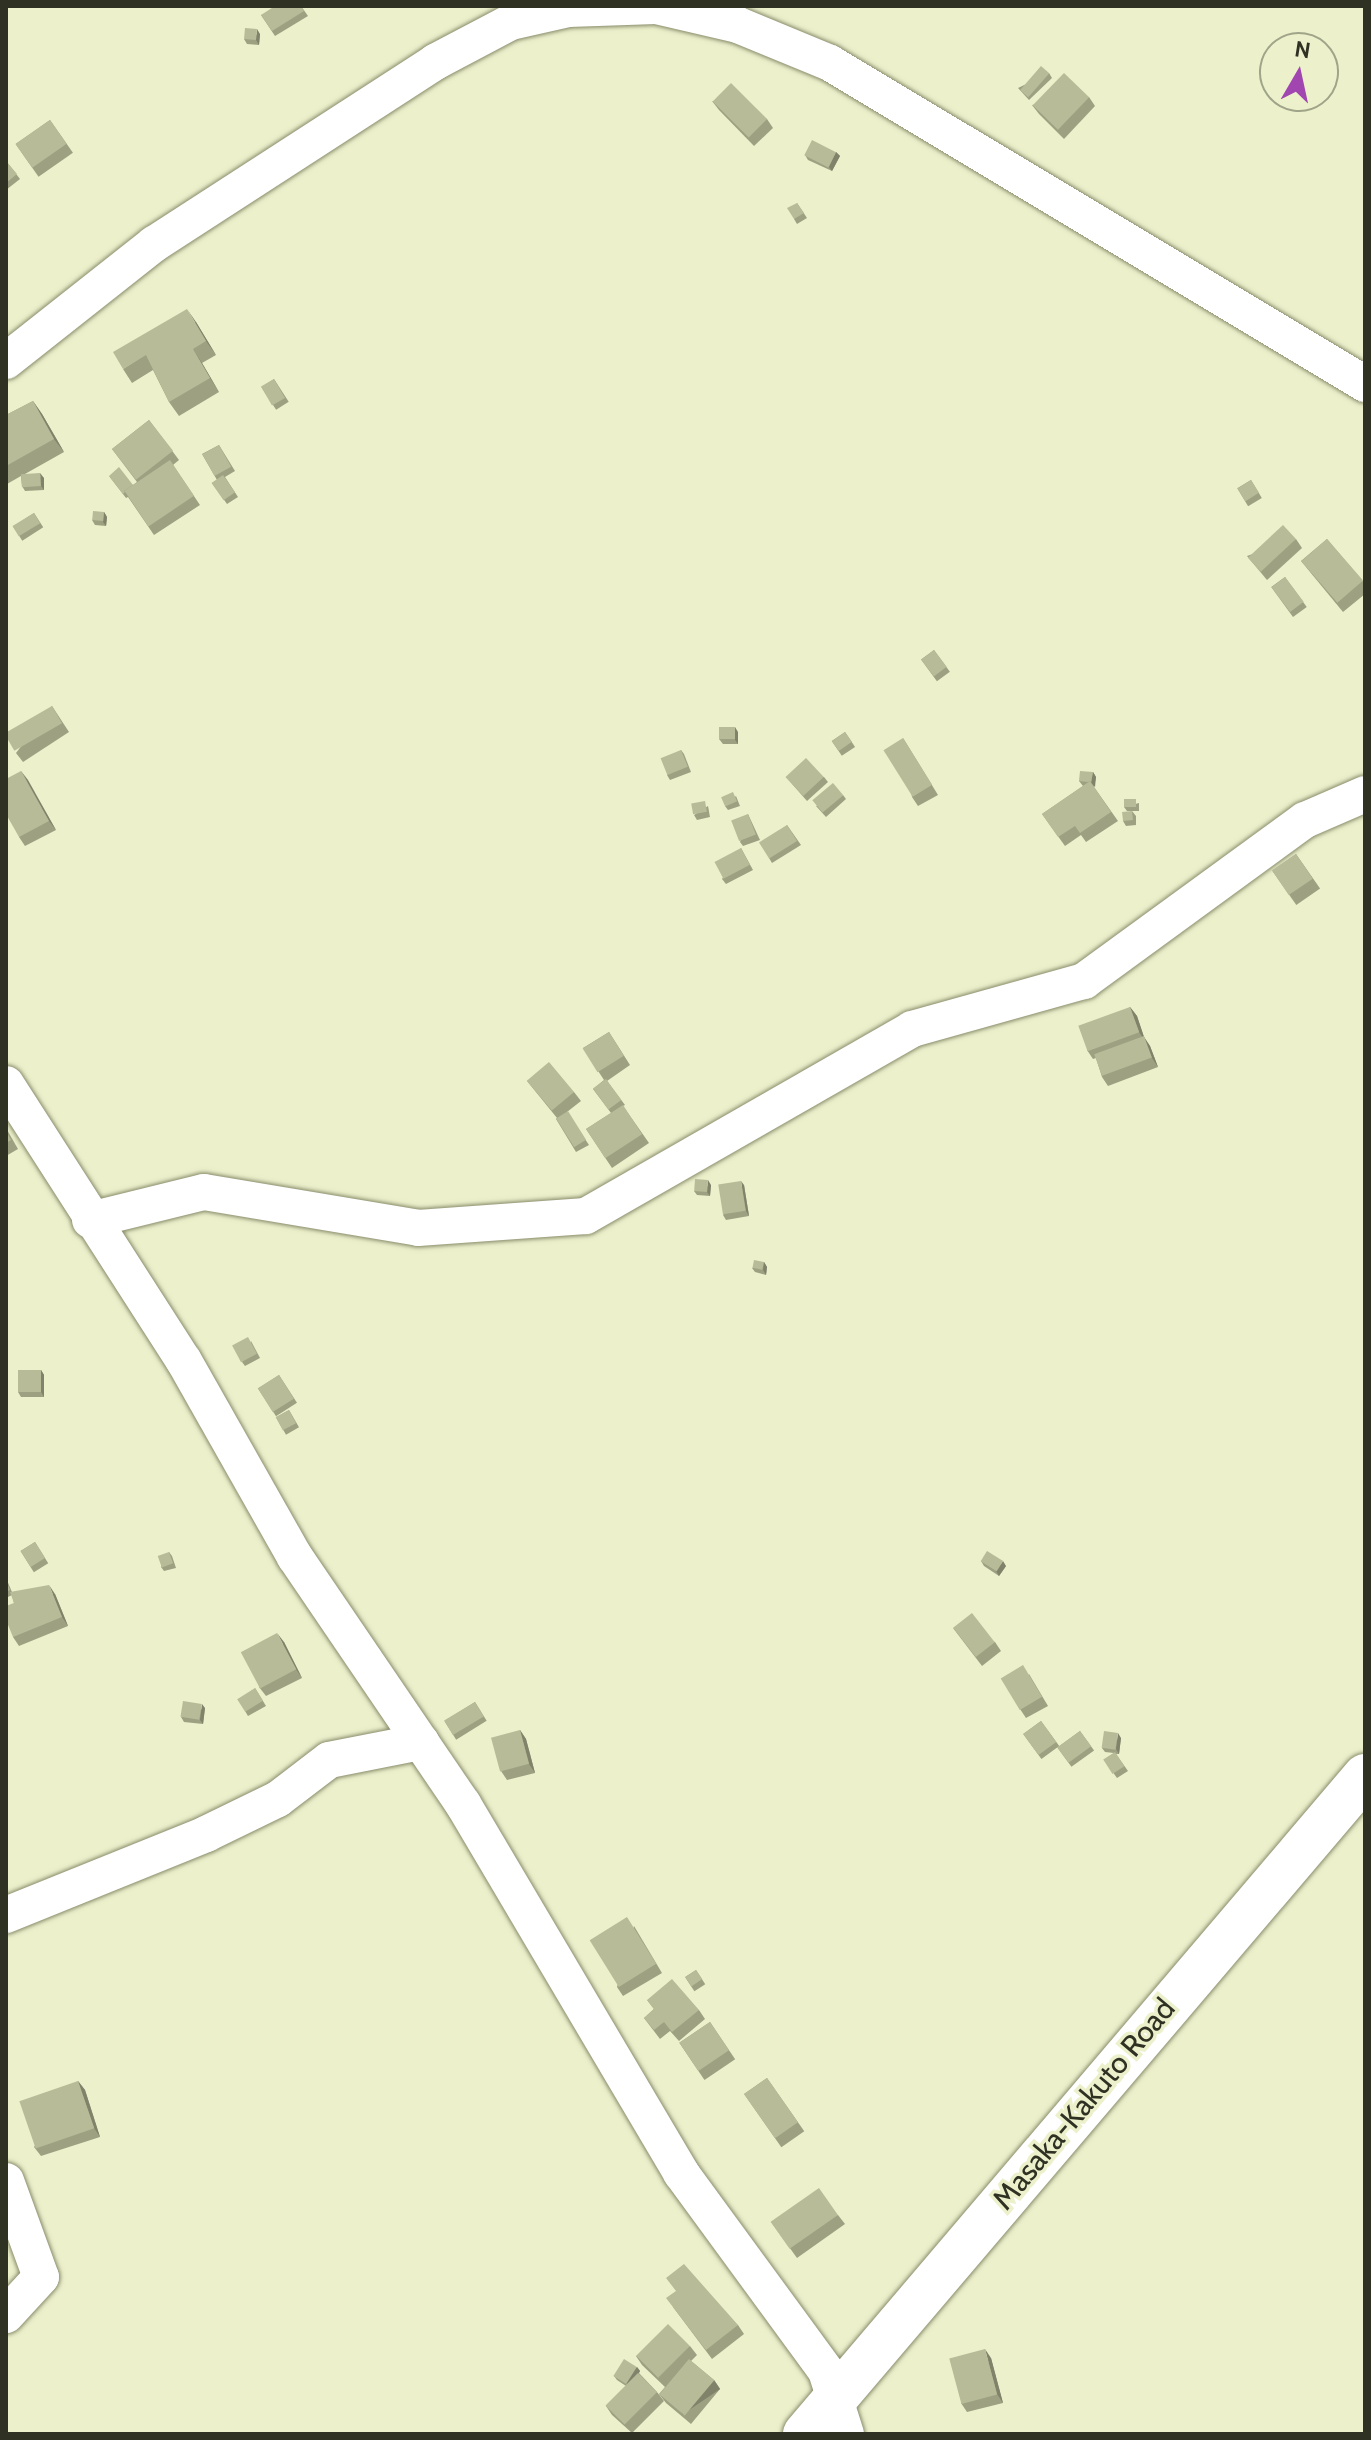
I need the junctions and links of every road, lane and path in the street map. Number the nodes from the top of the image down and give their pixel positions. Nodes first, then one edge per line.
1 (516, 14) edge
2 (6, 361) edge
3 (1365, 384) edge
4 (1365, 794) edge
5 (6, 1084) edge
6 (90, 1220) junction
7 (421, 1742) junction
8 (1365, 1776) edge
9 (6, 1915) edge
10 (6, 2181) edge
11 (6, 2315) edge
12 (841, 2416) edge
13 (805, 2434) edge

1 - 2 street
1 - 3 street
4 - 6 street
5 - 6 street
6 - 7 street
7 - 9 street
7 - 12 street
8 - 12 highway, Masaka-Kakuto Road
10 - 11 street
12 - 13 highway, Masaka-Kakuto Road

